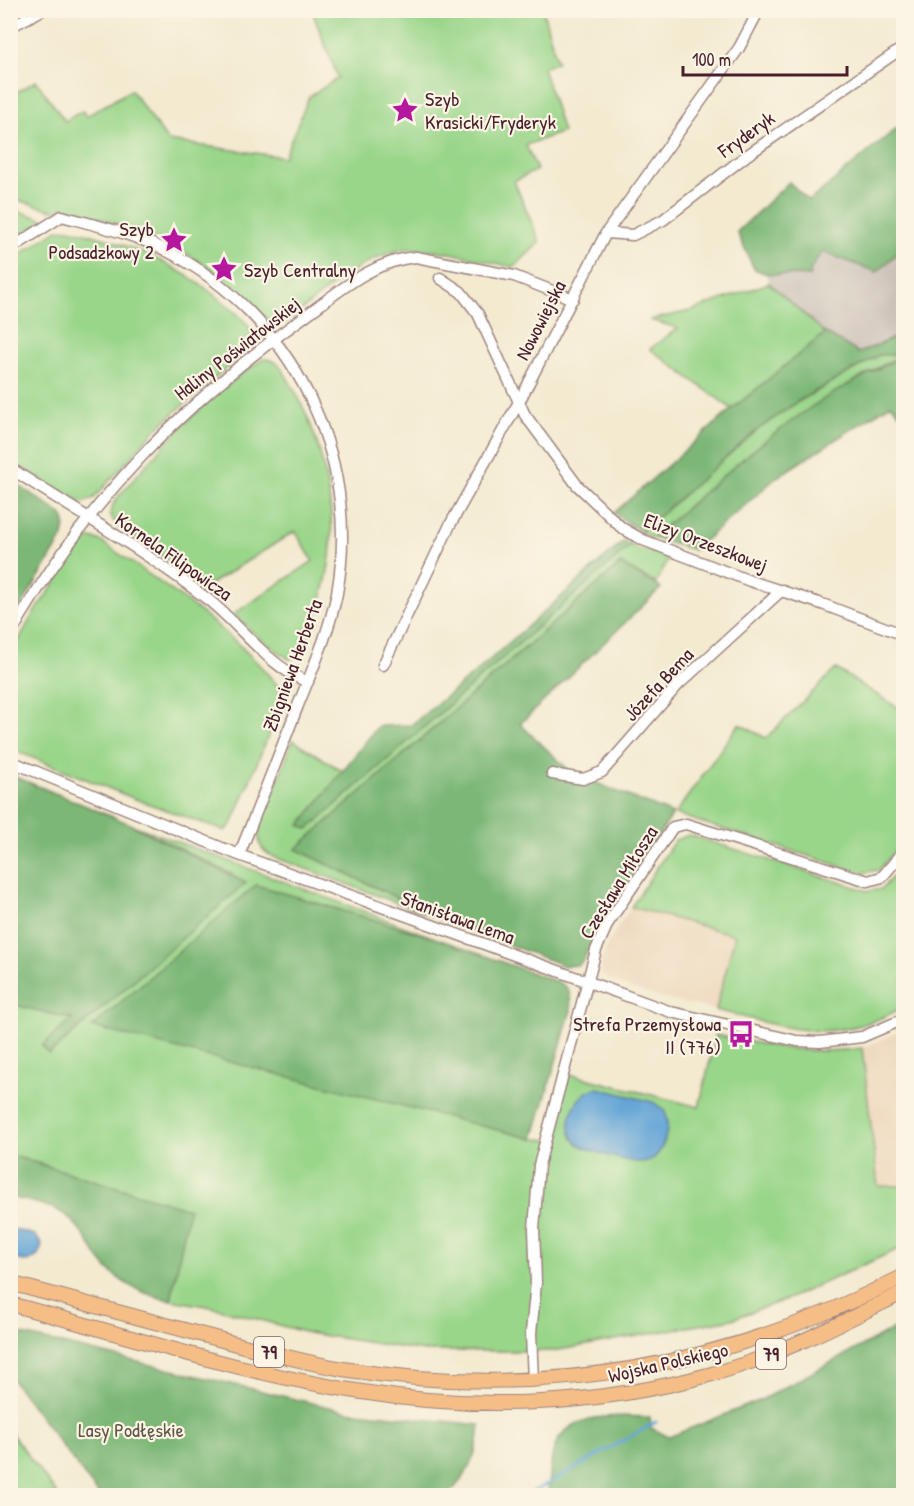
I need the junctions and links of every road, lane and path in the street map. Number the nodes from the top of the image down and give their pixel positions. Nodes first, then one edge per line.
1 (42, 10) edge
2 (759, 10) edge
3 (10, 27) edge
4 (903, 47) edge
5 (606, 233) junction
6 (10, 249) edge
7 (440, 278) dead end
8 (573, 299) junction
9 (274, 338) junction
10 (519, 402) junction
11 (10, 468) edge
12 (87, 518) junction
13 (782, 590) junction
14 (10, 635) edge
15 (903, 635) edge
16 (383, 665) dead end
17 (308, 682) junction
18 (10, 761) edge
19 (552, 774) dead end
20 (903, 851) edge
21 (238, 855) junction
22 (586, 983) junction
23 (903, 1019) edge
24 (903, 1276) edge
25 (10, 1283) edge
26 (903, 1292) edge
27 (10, 1304) edge
28 (533, 1381) junction
29 (534, 1402) junction

1 - 3 street
2 - 5 street, Nowowiejska
4 - 5 street, Fryderyk
5 - 8 street, Nowowiejska
6 - 9 street, Zbigniewa Herberta
7 - 10 street, Elizy Orzeszkowej
8 - 9 street, Haliny Poświatowskiej
8 - 10 street, Nowowiejska
9 - 12 street, Haliny Poświatowskiej
9 - 17 street, Zbigniewa Herberta
10 - 13 street, Elizy Orzeszkowej
10 - 16 street, Nowowiejska
11 - 12 street, Kornela Filipowicza
12 - 14 street, Haliny Poświatowskiej
12 - 17 street, Kornela Filipowicza
13 - 15 street, Elizy Orzeszkowej
13 - 19 street, Józefa Bema
17 - 21 street, Zbigniewa Herberta
18 - 21 street, Stanisława Lema
20 - 22 street, Czesława Miłosza
21 - 22 street, Stanisława Lema
22 - 23 street, Stanisława Lema
22 - 28 street, Czesława Miłosza
24 - 28 main road, Wojska Polskiego / 79
25 - 28 main road, 79
26 - 29 main road, Wojska Polskiego / 79
27 - 29 main road, 79
28 - 29 main road

